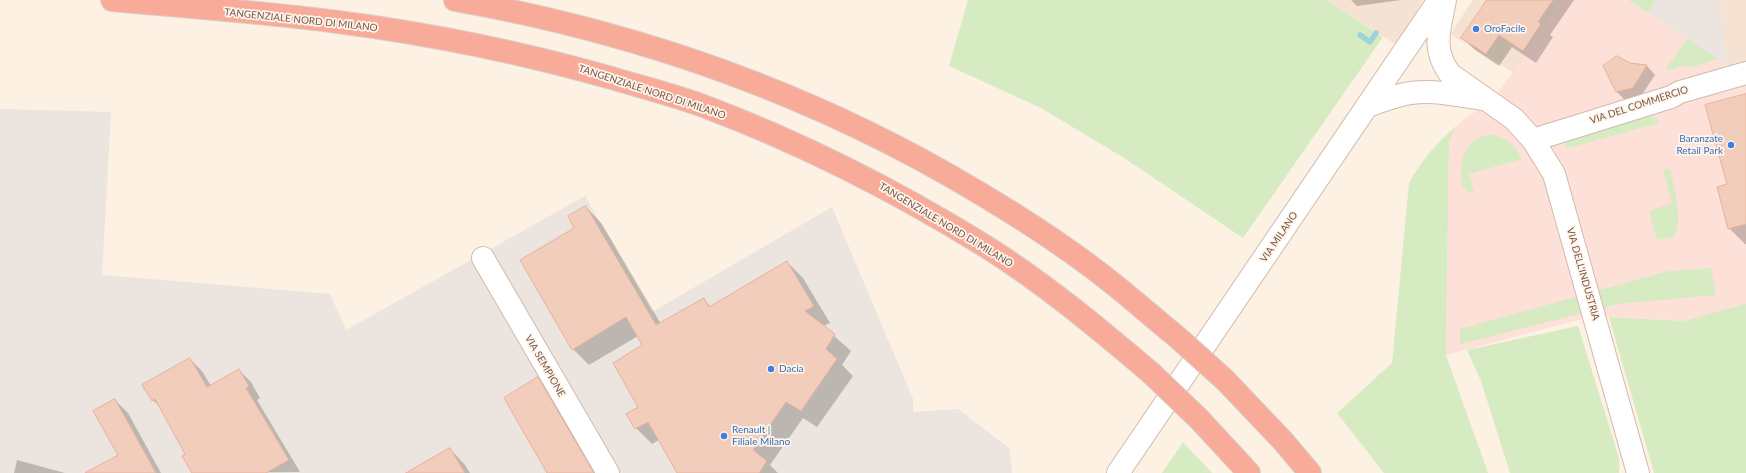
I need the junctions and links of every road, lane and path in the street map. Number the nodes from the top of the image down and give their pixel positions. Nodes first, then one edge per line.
1 (112, 0) edge
2 (455, 0) edge
3 (1439, 0) edge
4 (1445, 0) edge
5 (1746, 73) edge
6 (1485, 100) junction
7 (1368, 106) junction
8 (1534, 140) junction
9 (483, 258) dead end
10 (1199, 419) junction
11 (608, 473) edge
12 (1118, 473) edge
13 (1238, 473) edge
14 (1249, 473) edge
15 (1310, 473) edge
16 (1638, 473) edge

1 - 10 highway, TANGENZIALE NORD DI MILANO, bridge
2 - 15 highway, bridge
3 - 7 street, VIA MILANO
4 - 6 street, VIA DELL'INDUSTRIA
5 - 8 street, VIA DEL COMMERCIO
6 - 7 street, VIA DELL'INDUSTRIA
6 - 8 street, VIA DELL'INDUSTRIA
7 - 12 street, VIA MILANO
8 - 16 street, VIA DELL'INDUSTRIA
9 - 11 street, VIA SEMPIONE
10 - 13 highway
10 - 14 highway, TANGENZIALE NORD DI MILANO

